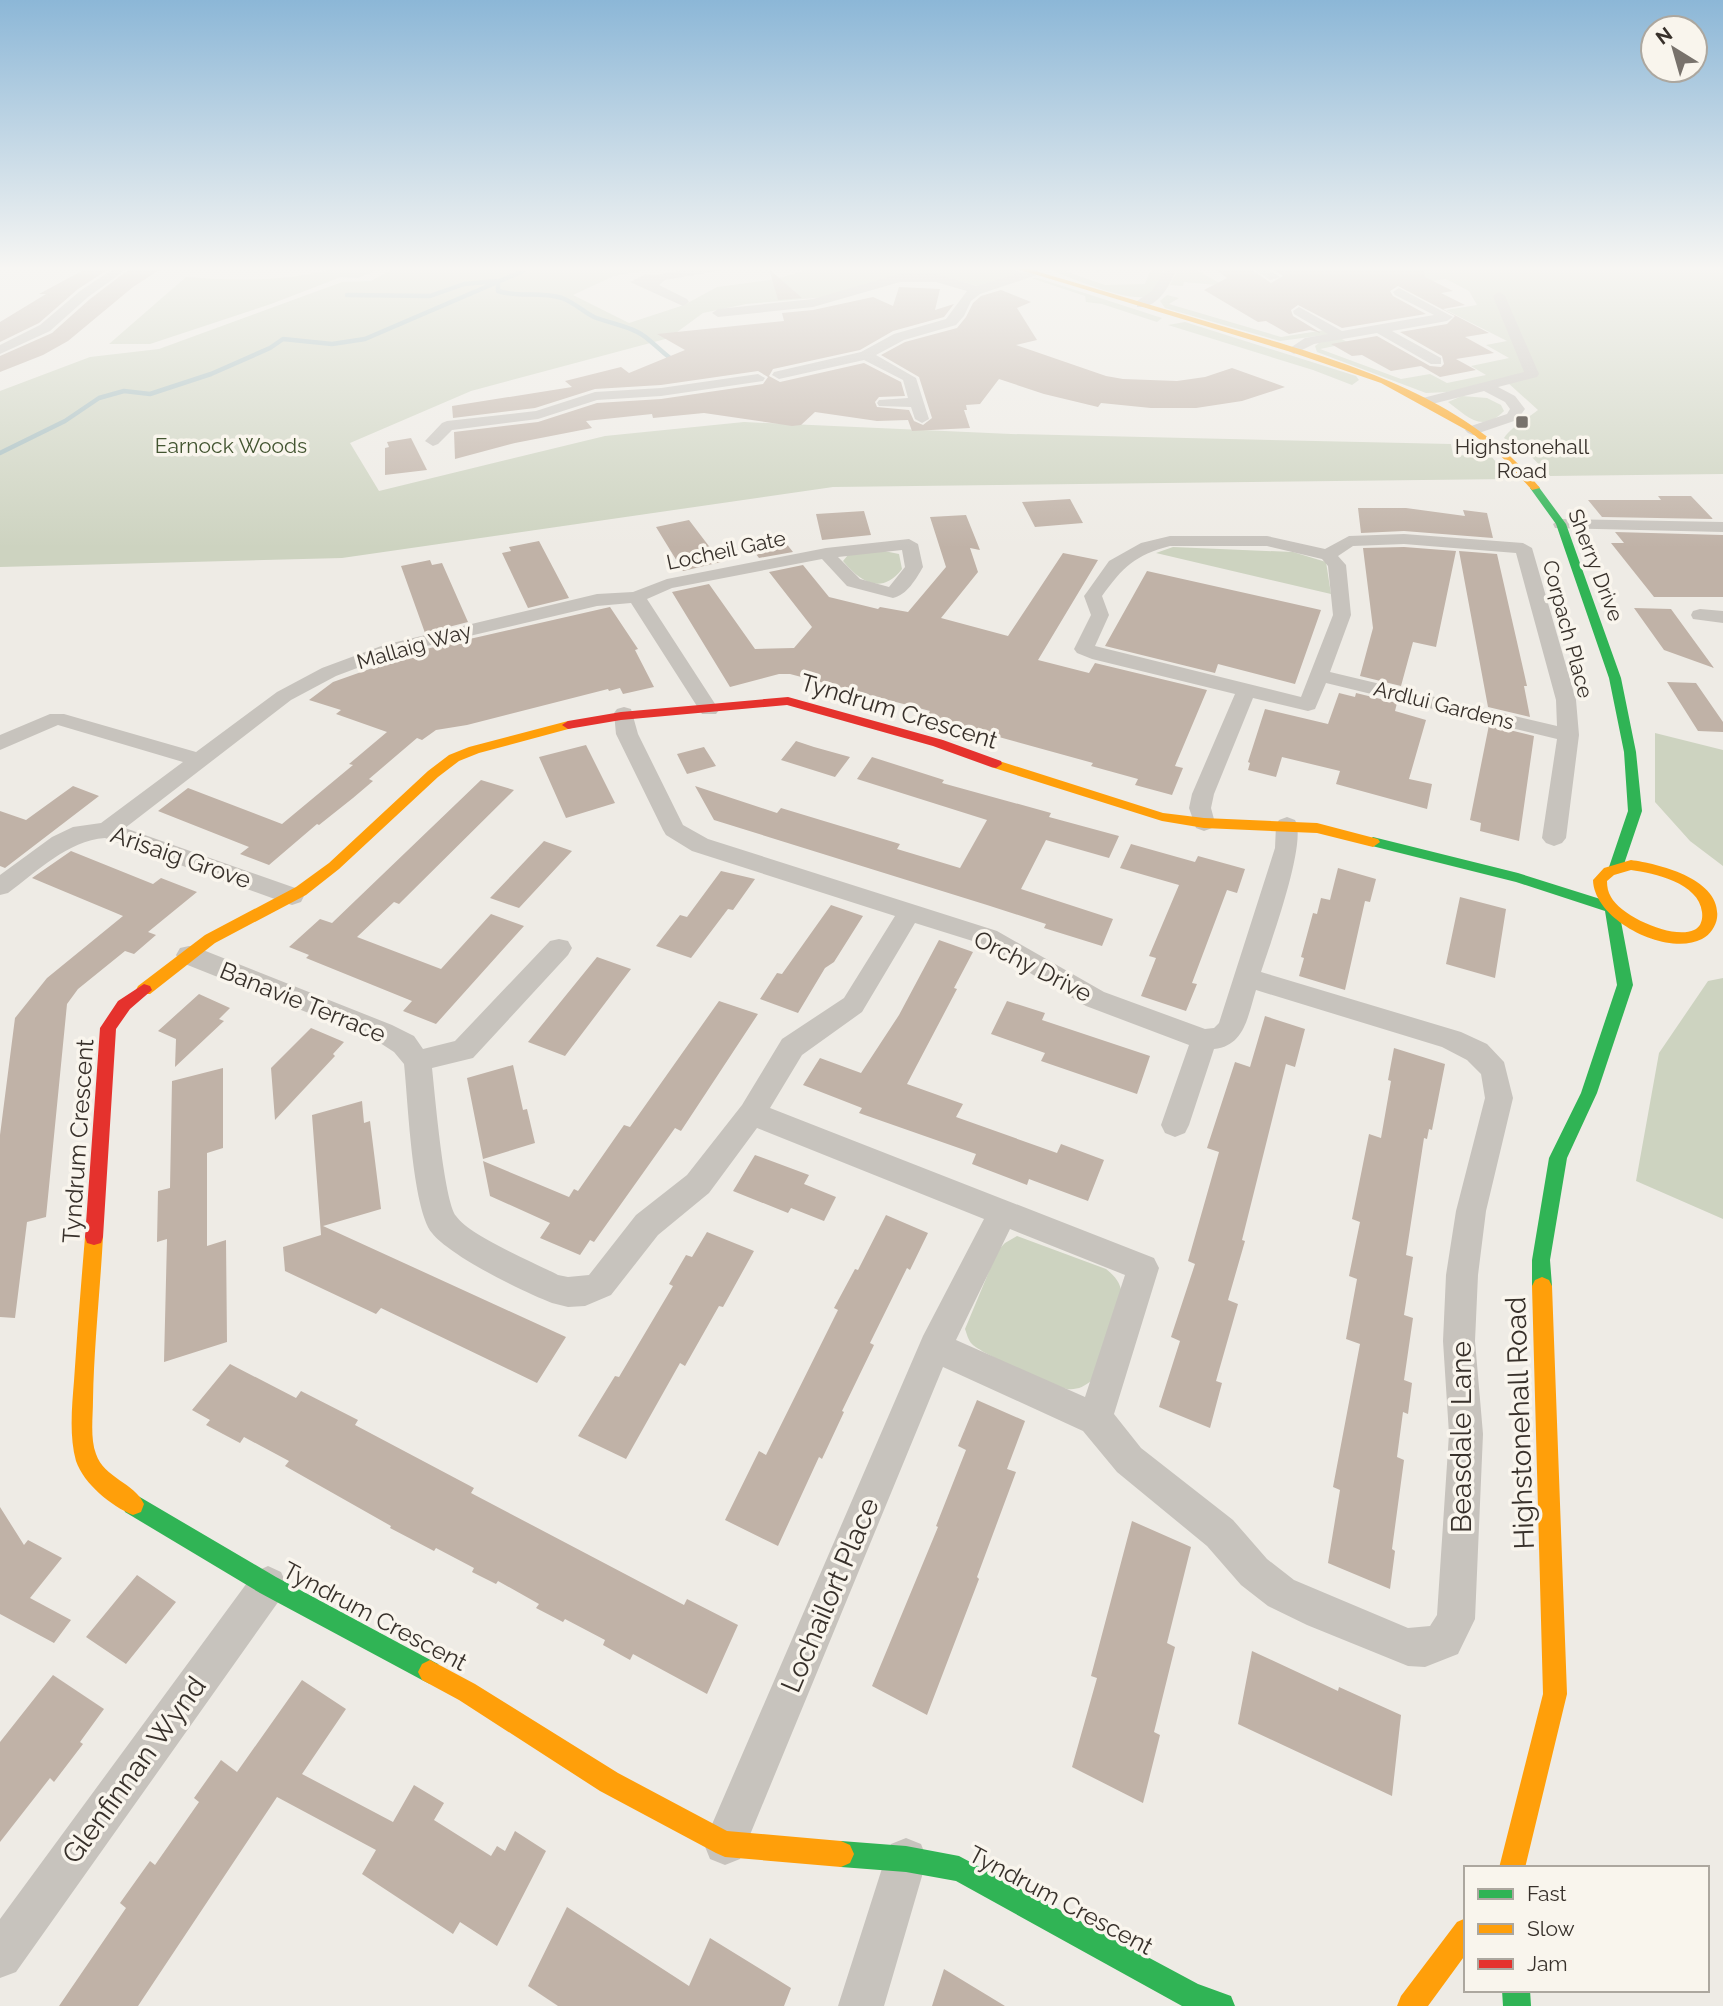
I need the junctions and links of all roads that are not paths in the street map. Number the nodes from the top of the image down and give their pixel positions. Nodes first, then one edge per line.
1 (840, 361) edge
2 (876, 361) edge
3 (1325, 361) edge
4 (1526, 361) edge
5 (758, 378) joint
6 (1487, 387) junction
7 (1424, 401) junction
8 (916, 402) junction
9 (884, 403) dead end
10 (432, 419) dead end
11 (922, 419) dead end
12 (447, 426) junction
13 (1473, 430) junction
14 (433, 441) dead end
15 (1561, 524) junction
16 (1723, 527) edge
17 (826, 553) dead end
18 (1328, 555) junction
19 (636, 597) junction
20 (1700, 615) dead end
21 (1723, 617) edge
22 (1321, 676) junction
23 (1246, 691) junction
24 (709, 710) junction
25 (624, 713) junction
26 (1568, 735) junction
27 (0, 743) edge
28 (200, 760) junction
29 (1204, 823) junction
30 (1287, 825) junction
31 (107, 830) junction
32 (1554, 838) dead end
33 (1666, 856) dead end
34 (1611, 870) junction
35 (1518, 878) junction
36 (1682, 879) junction
37 (0, 887) edge
38 (1696, 889) junction
39 (292, 896) junction
40 (1723, 898) edge
41 (1610, 909) junction
42 (909, 914) junction
43 (1704, 931) junction
44 (1723, 931) edge
45 (1681, 937) junction
46 (559, 948) dead end
47 (1662, 953) dead end
48 (189, 955) junction
49 (1643, 969) dead end
50 (1248, 978) junction
51 (1625, 985) junction
52 (1204, 1040) junction
53 (418, 1062) junction
54 (752, 1113) junction
55 (1175, 1125) dead end
56 (1003, 1211) junction
57 (935, 1347) junction
58 (1095, 1419) junction
59 (268, 1585) junction
60 (725, 1844) junction
61 (906, 1859) junction
62 (1512, 1866) edge
63 (1464, 1934) edge
64 (0, 1956) edge
65 (1198, 2001) edge
66 (861, 2006) edge
67 (1220, 2006) edge
68 (1411, 2006) edge

1 - 5 street
2 - 8 street
3 - 7 street, Sherry Drive
4 - 6 street
5 - 12 street
6 - 7 street
6 - 13 street
7 - 13 street, Sherry Drive
8 - 9 street
8 - 11 street
10 - 12 street
12 - 14 street
13 - 15 street, Sherry Drive
15 - 16 street
15 - 34 street, Sherry Drive
17 - 19 street, Locheil Gate
18 - 22 street
18 - 23 street
18 - 26 street, Corpach Place
19 - 24 street
19 - 28 street, Mallaig Way
20 - 21 street
22 - 23 street
22 - 26 street, Ardlui Gardens
23 - 29 street
24 - 25 street, Tyndrum Crescent
24 - 29 street, Tyndrum Crescent
25 - 39 street, Tyndrum Crescent
25 - 42 street, Orchy Drive
26 - 32 street, Corpach Place
27 - 28 street
28 - 31 street, Mallaig Way
29 - 30 street, Tyndrum Crescent
30 - 35 street, Tyndrum Crescent
30 - 50 street
31 - 37 street, Arisaig Grove
31 - 39 street, Arisaig Grove
33 - 36 street
34 - 35 street, Tyndrum Crescent
34 - 36 street, Tyndrum Crescent
34 - 41 street, Highstonehall Road
35 - 41 street, Tyndrum Crescent
36 - 38 street
38 - 40 street
38 - 43 street
39 - 48 street, Tyndrum Crescent
41 - 45 street, Tyndrum Crescent
41 - 51 street, Highstonehall Road
42 - 52 street, Orchy Drive
42 - 54 street
43 - 44 street
43 - 45 street
45 - 47 street
46 - 53 street
48 - 53 street, Banavie Terrace
48 - 59 street, Tyndrum Crescent
49 - 51 street, Highstonehall Road
50 - 52 street
50 - 58 street, Beasdale Lane
51 - 62 street, Highstonehall Road
52 - 55 street
53 - 54 street
54 - 56 street
56 - 57 street, Lochailort Place
56 - 58 street
57 - 58 street
57 - 60 street, Lochailort Place
59 - 60 street, Tyndrum Crescent
59 - 64 street, Glenfinnan Wynd
60 - 61 street, Tyndrum Crescent
61 - 65 street, Tyndrum Crescent
61 - 66 street
63 - 68 street
65 - 67 street, Tyndrum Crescent

